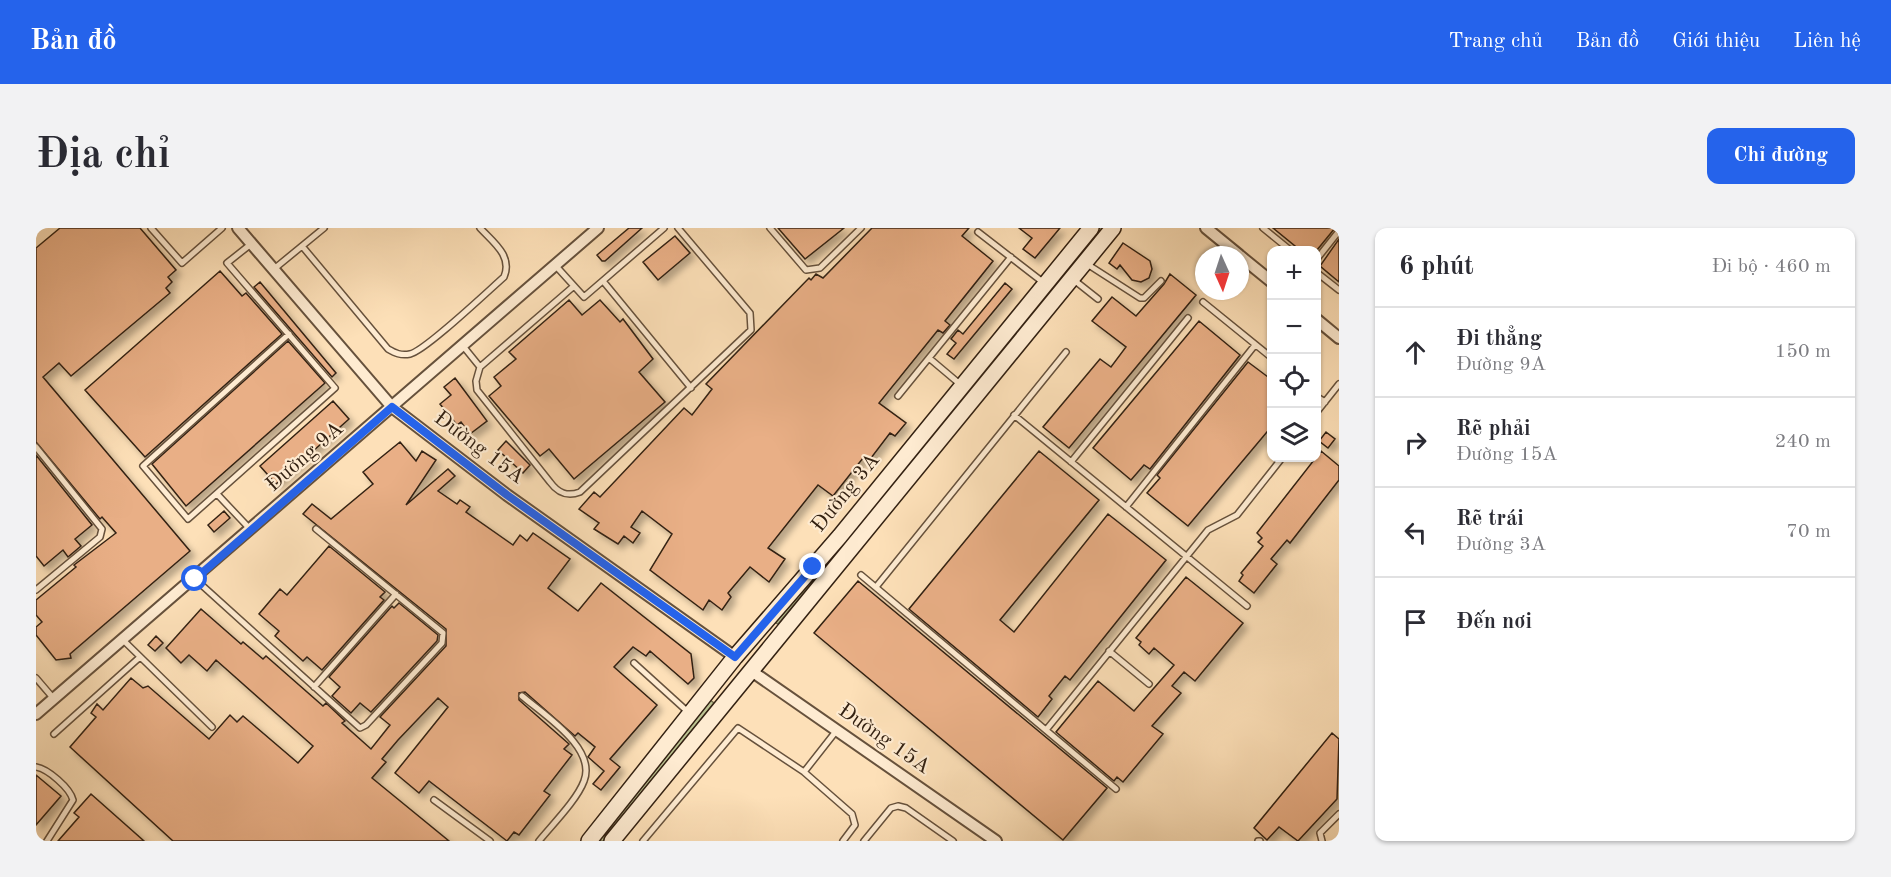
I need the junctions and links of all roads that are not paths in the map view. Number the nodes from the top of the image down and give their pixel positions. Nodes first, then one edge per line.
1 (151, 228) edge
2 (222, 228) edge
3 (237, 228) edge
4 (324, 228) edge
5 (480, 228) edge
6 (598, 228) edge
7 (664, 228) edge
8 (678, 228) edge
9 (770, 228) edge
10 (861, 228) edge
11 (1091, 228) edge
12 (1113, 228) edge
13 (1206, 228) edge
14 (1263, 228) edge
15 (1339, 231) edge
16 (978, 232) dead end
17 (251, 244) junction
18 (302, 246) junction
19 (1229, 246) edge
20 (1285, 246) edge
21 (1321, 255) edge
22 (1011, 258) junction
23 (1085, 262) junction
24 (1249, 263) edge
25 (555, 265) junction
26 (273, 270) junction
27 (1321, 275) edge
28 (1072, 278) junction
29 (1267, 278) edge
30 (603, 281) junction
31 (1161, 281) dead end
32 (1045, 284) junction
33 (574, 286) junction
34 (1339, 290) edge
35 (1098, 300) dead end
36 (1203, 302) dead end
37 (1188, 318) dead end
38 (1321, 322) edge
39 (289, 334) junction
40 (1339, 338) edge
41 (463, 345) junction
42 (1255, 345) junction
43 (1066, 352) dead end
44 (1267, 354) edge
45 (929, 358) junction
46 (480, 367) junction
47 (1339, 384) edge
48 (962, 386) junction
49 (691, 388) junction
50 (898, 396) dead end
51 (1321, 399) edge
52 (1325, 402) junction
53 (392, 407) junction
54 (1321, 408) edge
55 (1014, 415) junction
56 (36, 447) edge
57 (1071, 462) junction
58 (1279, 462) edge
59 (217, 494) junction
60 (1126, 507) junction
61 (316, 529) dead end
62 (251, 531) junction
63 (1186, 557) junction
64 (861, 574) dead end
65 (36, 579) edge
66 (195, 579) junction
67 (38, 587) edge
68 (876, 587) junction
69 (396, 594) junction
70 (1247, 606) dead end
71 (123, 640) junction
72 (1109, 651) junction
73 (140, 657) junction
74 (735, 657) junction
75 (634, 663) dead end
76 (750, 670) junction
77 (36, 678) edge
78 (1149, 684) dead end
79 (314, 687) junction
80 (522, 696) dead end
81 (54, 699) junction
82 (36, 714) edge
83 (691, 714) junction
84 (212, 727) dead end
85 (837, 730) junction
86 (1046, 730) junction
87 (54, 734) dead end
88 (36, 767) edge
89 (804, 772) junction
90 (1116, 789) dead end
91 (434, 800) dead end
92 (1339, 814) edge
93 (47, 841) edge
94 (490, 841) edge
95 (539, 841) edge
96 (589, 841) edge
97 (612, 841) edge
98 (643, 841) edge
99 (843, 841) edge
100 (864, 841) edge
101 (953, 841) edge
102 (996, 841) edge
103 (1322, 841) edge

1 - 2 lane
3 - 17 street, Đường 15A
4 - 18 lane
5 - 18 lane
6 - 25 street, Đường 9A
7 - 30 lane
8 - 49 lane
9 - 10 lane
11 - 32 street, Đường 3A
12 - 23 street, Đường 3A
13 - 19 street
14 - 20 lane
15 - 21 lane
16 - 22 lane
17 - 26 street, Đường 15A
17 - 39 lane
18 - 26 lane
22 - 32 lane
22 - 45 lane
23 - 28 street, Đường 3A
23 - 31 lane
24 - 29 street
25 - 33 lane
25 - 41 street, Đường 9A
26 - 53 street, Đường 15A
27 - 34 lane
28 - 35 lane
28 - 76 street, Đường 3A
30 - 33 lane
30 - 49 lane
32 - 48 street, Đường 3A
33 - 46 lane
36 - 42 lane
37 - 57 lane
38 - 40 street
39 - 59 lane
39 - 59 lane
41 - 46 lane
41 - 53 street, Đường 9A
42 - 44 lane
42 - 60 lane
43 - 55 lane
45 - 48 lane
45 - 50 lane
46 - 49 lane
47 - 52 lane
48 - 74 street, Đường 3A
51 - 52 lane
52 - 54 lane
53 - 62 street, Đường 9A
53 - 74 street, Đường 15A
55 - 57 lane
55 - 68 lane
56 - 67 lane
57 - 60 lane
58 - 63 lane
59 - 62 lane
60 - 63 lane
61 - 69 lane
62 - 66 street, Đường 9A
63 - 70 lane
63 - 72 lane
64 - 68 lane
65 - 67 lane
66 - 71 street, Đường 9A
66 - 79 lane
68 - 86 lane
69 - 79 lane
69 - 79 lane
71 - 73 lane
71 - 81 street, Đường 9A
72 - 78 lane
72 - 86 lane
73 - 84 lane
73 - 87 lane
74 - 76 street
74 - 83 street, Đường 3A
75 - 83 lane
76 - 85 street, Đường 15A
76 - 97 street, Đường 3A
77 - 81 lane
80 - 95 lane
81 - 82 street, Đường 9A
83 - 96 street, Đường 3A
85 - 89 lane
85 - 102 street, Đường 15A
86 - 90 lane
88 - 93 lane
89 - 98 lane
89 - 99 lane
91 - 94 lane
92 - 103 lane
100 - 101 lane

